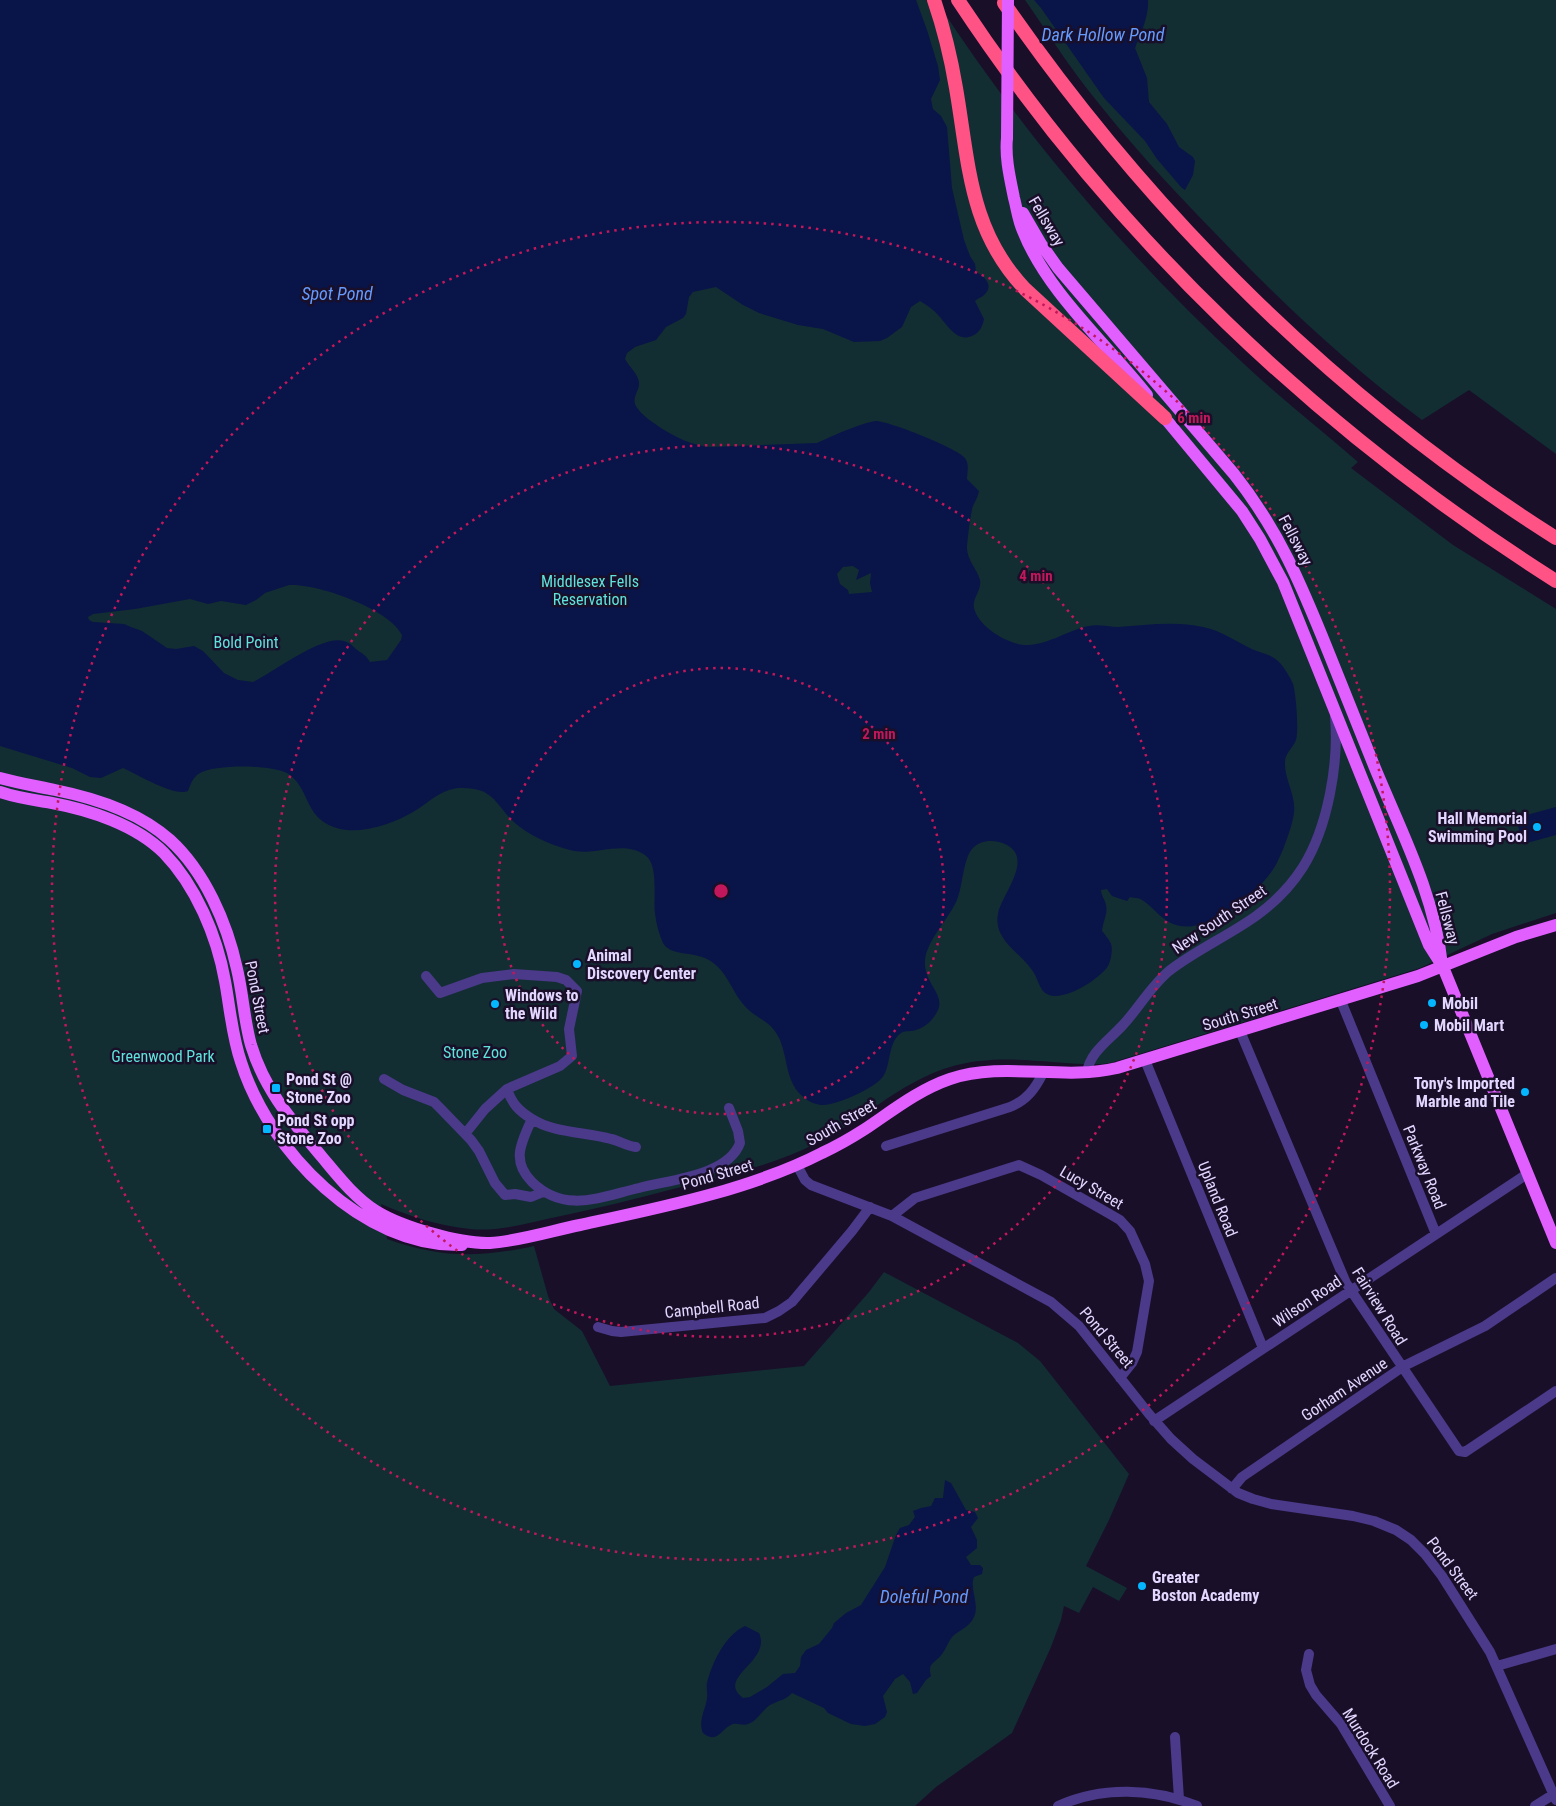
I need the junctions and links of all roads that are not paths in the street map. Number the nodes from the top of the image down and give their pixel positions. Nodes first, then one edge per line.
1 (934, 0) edge
2 (958, 0) edge
3 (1002, 0) edge
4 (1008, 0) edge
5 (1015, 198) junction
6 (1165, 418) junction
7 (1556, 538) edge
8 (1556, 581) edge
9 (1334, 708) junction
10 (0, 778) edge
11 (0, 792) edge
12 (1556, 925) edge
13 (1443, 967) junction
14 (426, 976) dead end
15 (1341, 1001) junction
16 (1240, 1031) junction
17 (1145, 1060) junction
18 (1043, 1073) junction
19 (1087, 1073) junction
20 (384, 1079) dead end
21 (507, 1089) junction
22 (729, 1108) dead end
23 (532, 1119) junction
24 (465, 1134) junction
25 (886, 1146) dead end
26 (636, 1147) dead end
27 (797, 1165) junction
28 (1526, 1174) junction
29 (544, 1192) junction
30 (870, 1207) junction
31 (892, 1216) junction
32 (1436, 1234) junction
33 (477, 1242) junction
34 (1556, 1243) edge
35 (1556, 1278) edge
36 (1350, 1290) junction
37 (598, 1327) dead end
38 (1263, 1348) junction
39 (1402, 1367) junction
40 (1120, 1378) junction
41 (1556, 1391) edge
42 (1154, 1421) junction
43 (1232, 1489) junction
44 (1556, 1649) edge
45 (1309, 1654) dead end
46 (1497, 1666) junction
47 (1175, 1737) dead end
48 (1555, 1797) edge
49 (1179, 1799) junction
50 (1058, 1806) edge
51 (1197, 1806) edge
52 (1390, 1806) edge
53 (1535, 1806) edge

1 - 6 highway
2 - 8 highway
3 - 7 highway
4 - 5 main road, Fellsway, bridge
5 - 6 main road, Fellsway
5 - 13 main road, Fellsway
6 - 9 main road, Fellsway
9 - 13 main road, Fellsway
9 - 19 street, New South Street
10 - 33 main road, Pond Street
11 - 33 main road, Pond Street
12 - 13 main road, South Street
13 - 15 main road, South Street
13 - 28 main road
14 - 21 street
15 - 16 main road, South Street
15 - 32 street, Parkway Road
16 - 17 main road, South Street
16 - 36 street, Fairview Road
17 - 19 main road, South Street
17 - 38 street, Upland Road
18 - 19 main road, South Street
18 - 25 street
18 - 27 main road, South Street
20 - 24 street
21 - 23 street
21 - 24 street
22 - 29 street
23 - 26 street
23 - 29 street
24 - 29 street
27 - 30 street, Pond Street
27 - 33 main road, Pond Street
28 - 32 street, Wilson Road
28 - 34 main road
30 - 31 street, Pond Street
30 - 37 street, Campbell Road
31 - 40 street, Pond Street
31 - 40 street, Lucy Street
32 - 36 street, Wilson Road
35 - 39 street, Gorham Avenue
36 - 38 street, Wilson Road
36 - 39 street, Fairview Road
38 - 42 street, Wilson Road
39 - 41 street, Fairview Road
39 - 43 street, Gorham Avenue
40 - 42 street, Pond Street
42 - 43 street, Pond Street
43 - 46 street, Pond Street
44 - 46 street
45 - 52 street, Murdock Road
46 - 48 street, Pond Street
47 - 49 street
48 - 53 street
49 - 50 street
49 - 51 street

